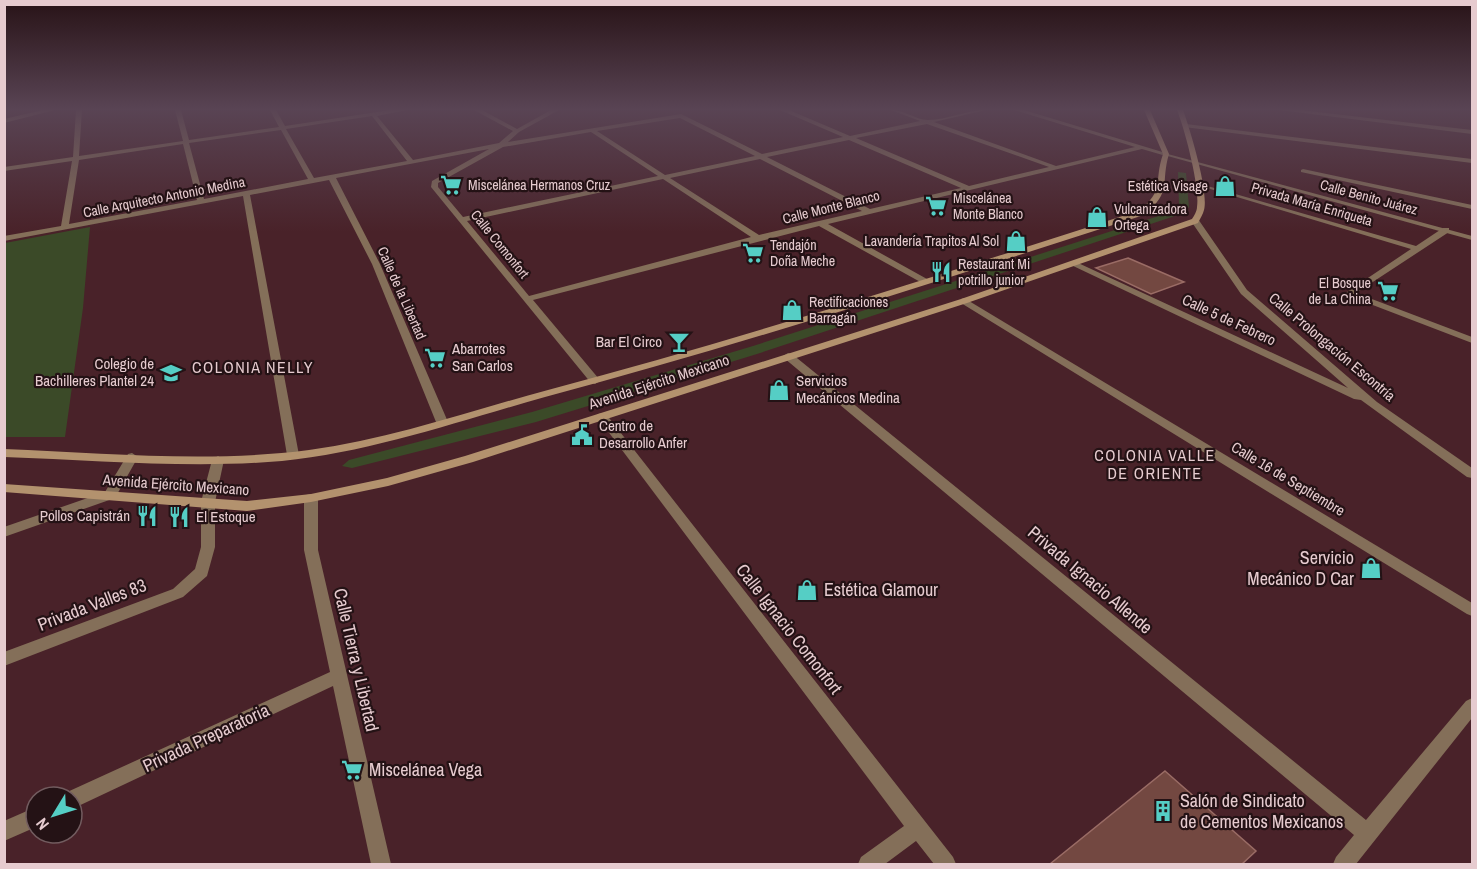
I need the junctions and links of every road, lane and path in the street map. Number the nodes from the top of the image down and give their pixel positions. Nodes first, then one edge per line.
1 (77, 151) edge
2 (131, 151) edge
3 (189, 151) edge
4 (296, 151) edge
5 (402, 151) edge
6 (474, 151) edge
7 (491, 151) edge
8 (621, 151) edge
9 (747, 151) edge
10 (788, 151) edge
11 (881, 151) edge
12 (1010, 151) edge
13 (1128, 151) edge
14 (1155, 151) edge
15 (1165, 151) edge
16 (1193, 151) edge
17 (1393, 151) edge
18 (1166, 154) junction
19 (759, 157) junction
20 (76, 159) junction
21 (1473, 160) edge
22 (1196, 162) junction
23 (412, 163) junction
24 (1056, 167) junction
25 (4, 169) edge
26 (1303, 171) dead end
27 (660, 177) junction
28 (332, 178) junction
29 (312, 181) junction
30 (1199, 184) junction
31 (968, 188) junction
32 (246, 194) junction
33 (201, 202) junction
34 (1473, 207) edge
35 (870, 212) junction
36 (463, 219) junction
37 (1195, 221) junction
38 (822, 224) junction
39 (65, 227) junction
40 (1446, 230) junction
41 (758, 238) junction
42 (1473, 238) edge
43 (4, 239) edge
44 (1418, 249) junction
45 (1073, 264) junction
46 (924, 281) junction
47 (527, 299) junction
48 (964, 301) junction
49 (1473, 340) edge
50 (788, 356) junction
51 (595, 381) junction
52 (1373, 404) junction
53 (602, 417) junction
54 (442, 422) junction
55 (4, 453) edge
56 (293, 455) junction
57 (132, 457) junction
58 (218, 460) junction
59 (1473, 474) edge
60 (4, 488) edge
61 (110, 495) junction
62 (310, 498) junction
63 (208, 502) junction
64 (4, 532) edge
65 (1473, 610) edge
66 (4, 659) edge
67 (340, 675) junction
68 (1473, 706) edge
69 (84, 794) edge
70 (24, 822) edge
71 (918, 828) junction
72 (4, 831) edge
73 (1366, 833) junction
74 (381, 864) edge
75 (868, 864) edge
76 (946, 864) edge
77 (1343, 864) edge

1 - 20 street
2 - 20 street
3 - 33 street
4 - 29 street
5 - 23 street
6 - 23 street, Calle Arquitecto Antonio Medina
7 - 36 street, Calle Comonfort
8 - 27 street
9 - 19 street, Calle Arquitecto Antonio Medina
10 - 19 street
11 - 31 street
12 - 24 street
13 - 24 street, Calle Monte Blanco
14 - 18 street, Calle Benito Juárez
15 - 18 main road
16 - 22 main road
17 - 21 street
18 - 22 street, Calle Benito Juárez
18 - 46 main road, Avenida Ejército Mexicano
19 - 27 street
19 - 35 street
20 - 25 street
20 - 39 street
22 - 30 main road
22 - 40 street, Calle Benito Juárez
23 - 28 street, Calle Arquitecto Antonio Medina
24 - 31 street, Calle Monte Blanco
26 - 34 street
27 - 36 street
27 - 41 street
28 - 29 street, Calle Arquitecto Antonio Medina
28 - 54 street, Calle de la Libertad
29 - 32 street, Calle Arquitecto Antonio Medina
30 - 37 main road
30 - 44 street, Privada María Enriqueta
31 - 35 street, Calle Monte Blanco
32 - 33 street, Calle Arquitecto Antonio Medina
32 - 56 street
33 - 39 street, Calle Arquitecto Antonio Medina
35 - 38 street, Calle Monte Blanco
36 - 47 street, Calle Comonfort
37 - 45 main road, Avenida Ejército Mexicano
37 - 52 street, Calle Prolongación Escontría
38 - 41 street, Calle Monte Blanco
38 - 46 street
39 - 43 street, Calle Arquitecto Antonio Medina
40 - 42 street, Calle Benito Juárez
40 - 44 street
41 - 47 street, Calle Monte Blanco
44 - 49 street
45 - 48 main road, Avenida Ejército Mexicano
45 - 52 street, Calle 5 de Febrero
46 - 51 main road, Avenida Ejército Mexicano
47 - 51 street, Calle Comonfort
48 - 50 main road, Avenida Ejército Mexicano
48 - 65 street, Calle 16 de Septiembre
50 - 53 main road, Avenida Ejército Mexicano
50 - 73 street, Privada Ignacio Allende
51 - 54 main road, Avenida Ejército Mexicano
52 - 59 street, Calle Prolongación Escontría
53 - 62 main road, Avenida Ejército Mexicano
53 - 71 street, Calle Ignacio Comonfort
54 - 56 main road, Avenida Ejército Mexicano
55 - 57 main road, Avenida Ejército Mexicano
56 - 58 main road, Avenida Ejército Mexicano
57 - 58 main road, Avenida Ejército Mexicano
57 - 61 street
58 - 63 street
60 - 61 main road, Avenida Ejército Mexicano
61 - 63 main road, Avenida Ejército Mexicano
61 - 64 street
62 - 63 main road, Avenida Ejército Mexicano
62 - 67 street, Calle Tierra y Libertad
63 - 66 street, Privada Valles 83
67 - 69 street, Privada Preparatoria
67 - 74 street, Calle Tierra y Libertad
68 - 73 street
70 - 72 street
71 - 75 street
71 - 76 street, Calle Ignacio Comonfort
73 - 77 street

